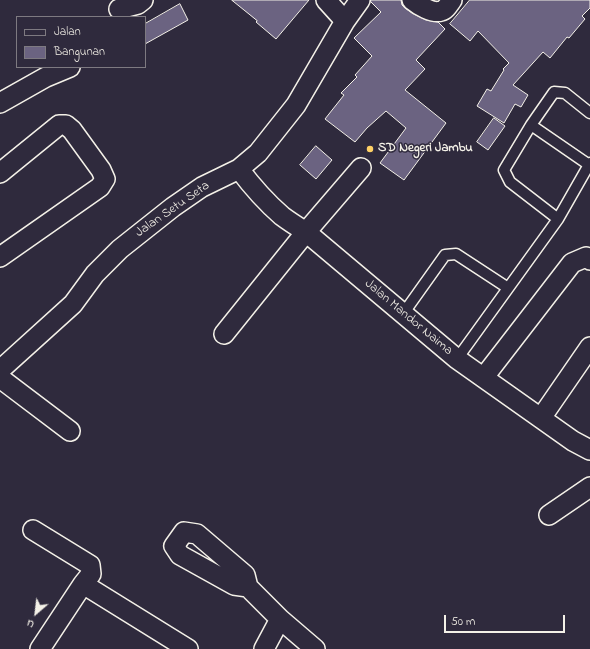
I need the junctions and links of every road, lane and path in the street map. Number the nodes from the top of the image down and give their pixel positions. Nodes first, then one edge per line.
1 (143, 0) edge
2 (326, 0) edge
3 (360, 0) edge
4 (412, 0) edge
5 (452, 0) edge
6 (119, 9) dead end
7 (345, 21) junction
8 (68, 68) edge
9 (0, 103) edge
10 (590, 113) edge
11 (531, 125) junction
12 (589, 164) edge
13 (361, 168) dead end
14 (239, 169) junction
15 (0, 173) edge
16 (558, 219) junction
17 (306, 232) junction
18 (0, 257) edge
19 (590, 260) edge
20 (508, 288) junction
21 (403, 314) junction
22 (224, 334) dead end
23 (590, 347) edge
24 (457, 359) junction
25 (0, 370) edge
26 (484, 377) junction
27 (0, 378) edge
28 (541, 418) junction
29 (70, 431) dead end
30 (590, 450) edge
31 (590, 487) edge
32 (549, 515) dead end
33 (33, 530) dead end
34 (83, 584) junction
35 (248, 587) dead end
36 (280, 619) junction
37 (47, 647) edge
38 (188, 649) edge
39 (264, 649) edge
40 (315, 649) edge

1 - 6 street
2 - 7 street
3 - 7 street, Jalan Setu Seta
4 - 5 street
7 - 14 street, Jalan Setu Seta
8 - 9 street
10 - 11 lane
11 - 12 lane
11 - 16 lane
12 - 16 lane
13 - 17 street
14 - 17 street, Jalan Mandor Naima
14 - 25 street, Jalan Setu Seta
15 - 18 street
16 - 20 lane
17 - 21 street, Jalan Mandor Naima
17 - 22 street
19 - 26 street
20 - 21 lane
20 - 24 lane
21 - 24 street, Jalan Mandor Naima
23 - 28 street
24 - 26 street, Jalan Mandor Naima
26 - 28 street, Jalan Mandor Naima
27 - 29 street
28 - 30 street, Jalan Mandor Naima
31 - 32 street
33 - 34 street
34 - 37 street
34 - 38 street
35 - 36 street
36 - 39 street
36 - 40 street

